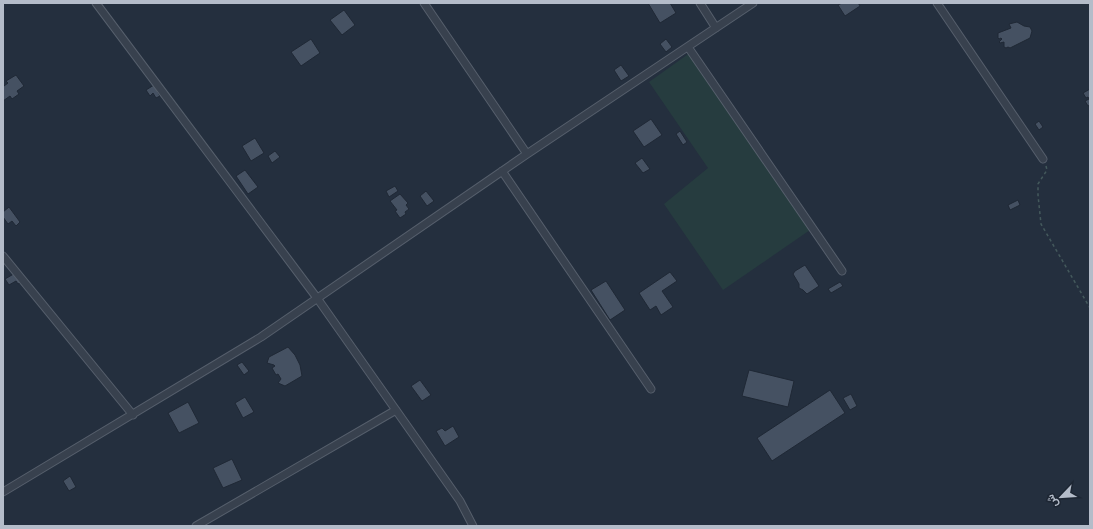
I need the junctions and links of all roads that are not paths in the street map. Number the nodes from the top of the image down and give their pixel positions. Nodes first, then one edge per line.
1 (96, 3) edge
2 (424, 3) edge
3 (700, 3) edge
4 (753, 3) edge
5 (937, 3) edge
6 (716, 28) junction
7 (688, 47) junction
8 (527, 154) junction
9 (1043, 159) road end
10 (502, 171) junction
11 (3, 256) edge
12 (842, 271) dead end
13 (317, 298) junction
14 (651, 389) dead end
15 (396, 410) junction
16 (133, 415) junction
17 (3, 492) edge
18 (196, 526) edge
19 (473, 526) edge

1 - 13 street
2 - 8 street
3 - 6 street
4 - 6 street
5 - 9 street
6 - 7 street
7 - 8 street
7 - 12 street
8 - 10 street
10 - 13 street
10 - 14 street
11 - 16 street
13 - 15 street
13 - 16 street
15 - 18 street
15 - 19 street
16 - 17 street

